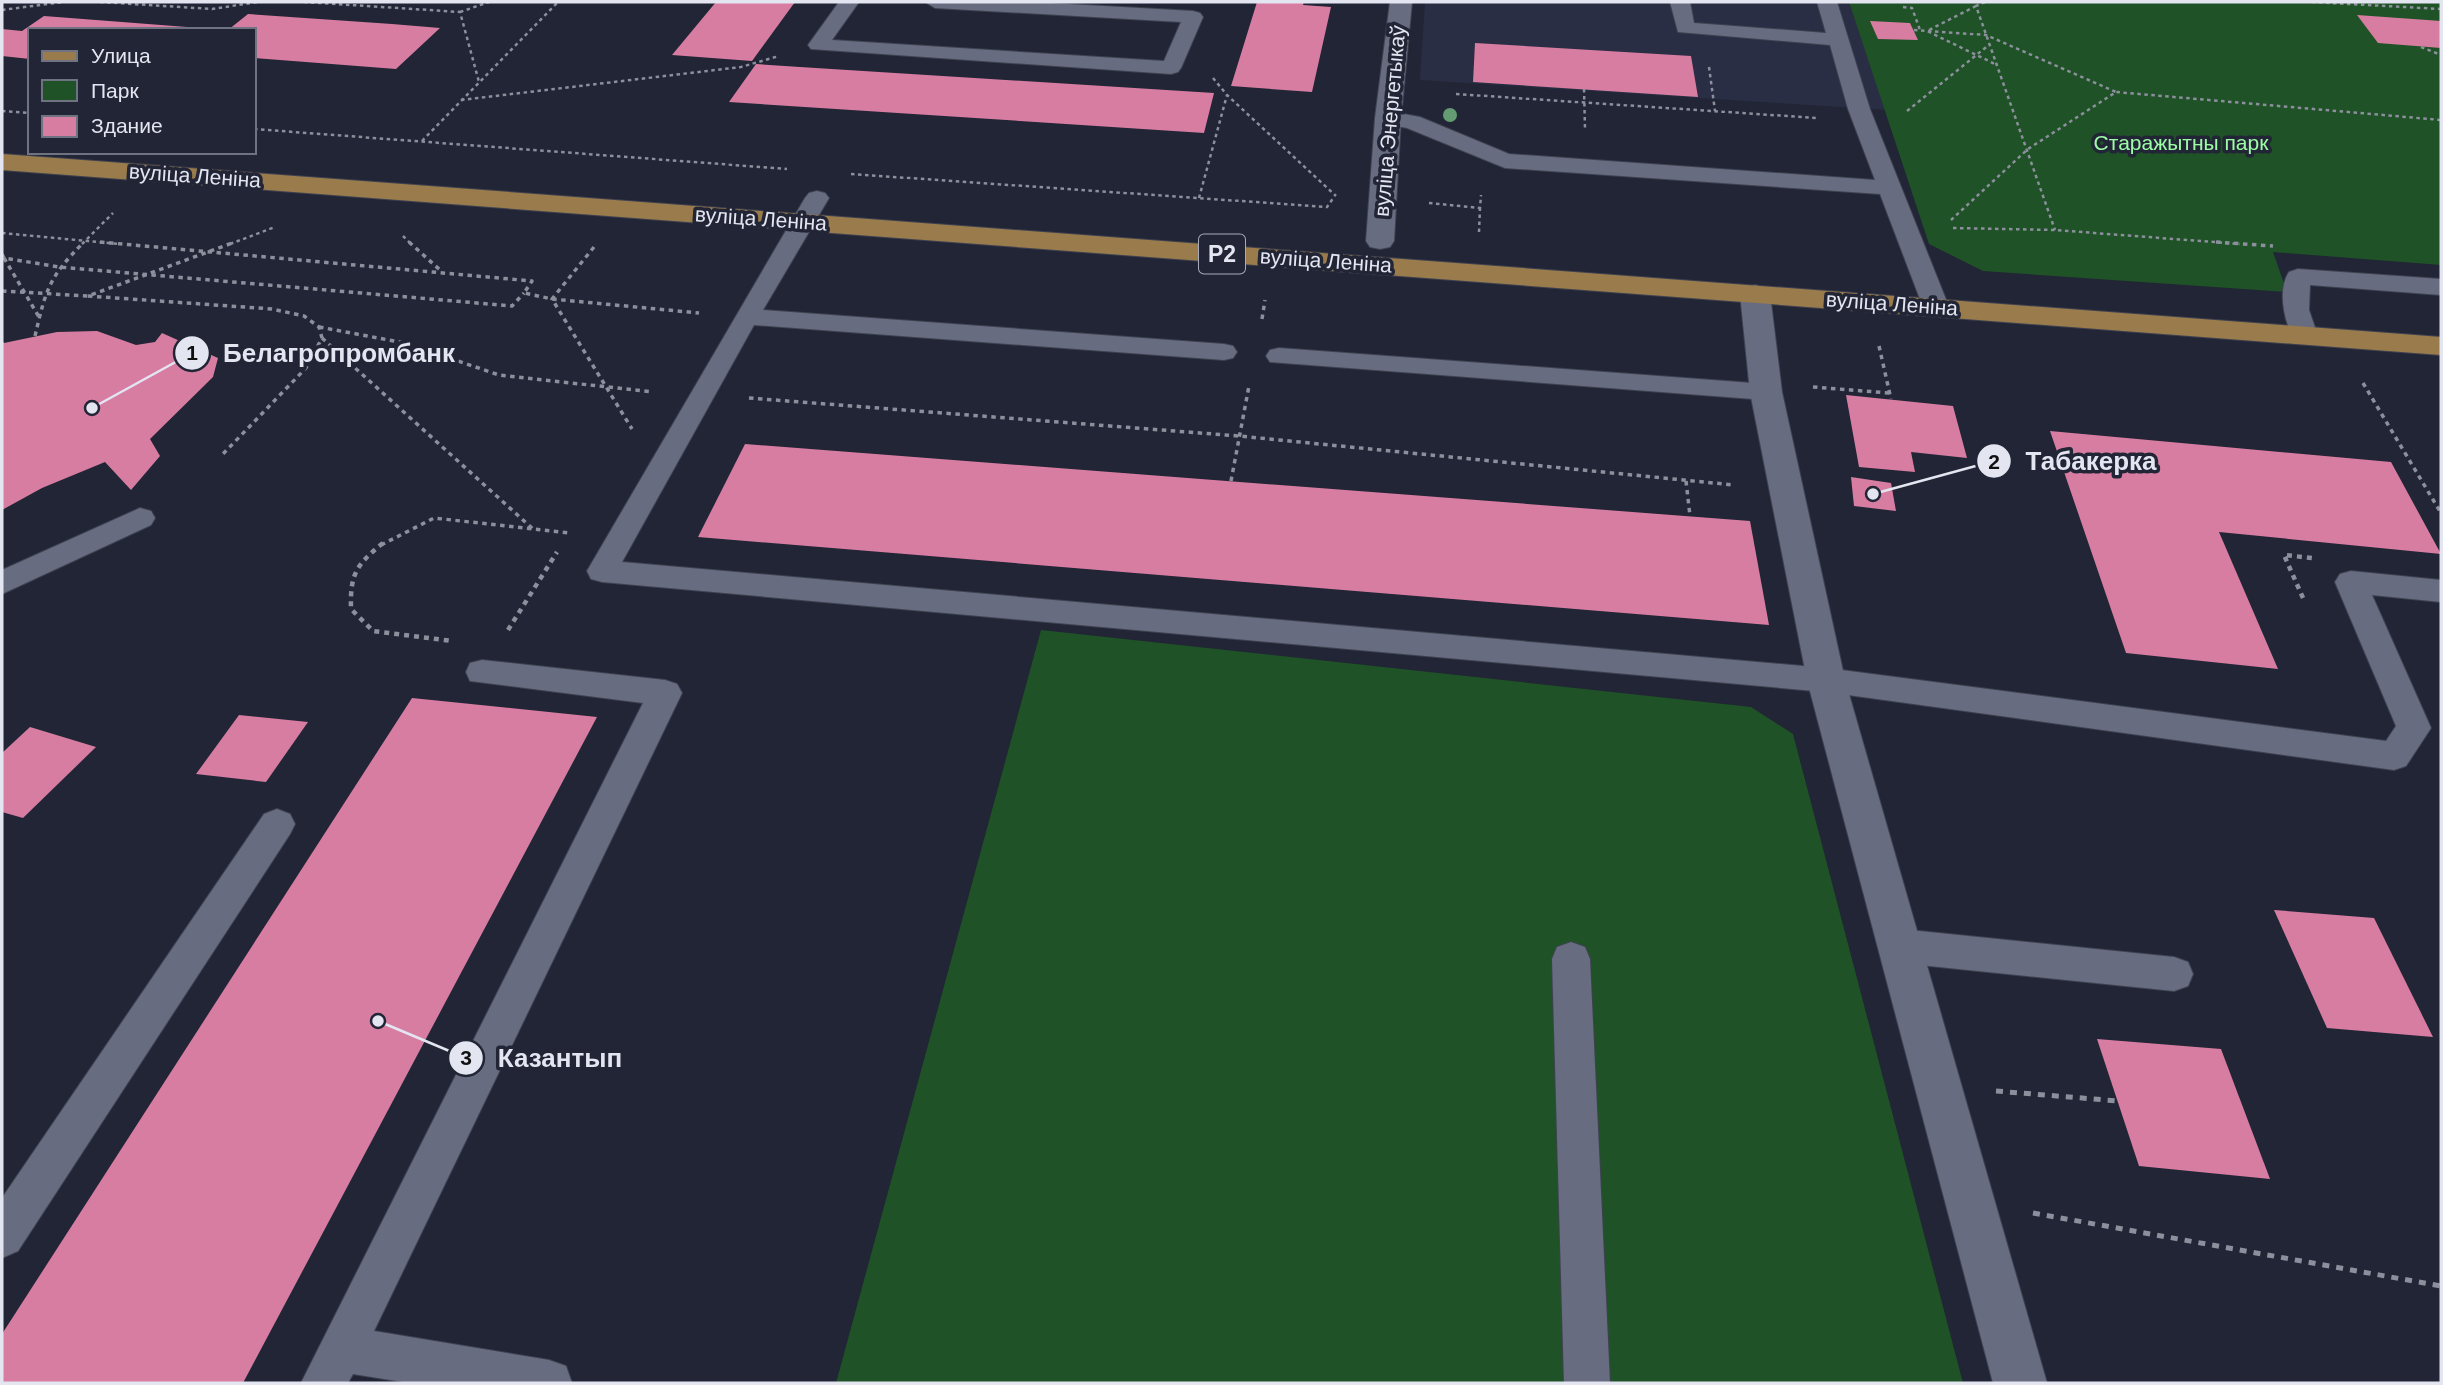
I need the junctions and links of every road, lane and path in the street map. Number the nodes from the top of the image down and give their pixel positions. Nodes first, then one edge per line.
1 (64, 2) edge
2 (100, 2) edge
3 (258, 2) edge
4 (304, 2) edge
5 (489, 2) edge
6 (558, 2) edge
7 (849, 2) edge
8 (935, 2) edge
9 (1401, 2) edge
10 (1679, 2) edge
11 (1827, 2) edge
12 (1985, 2) edge
13 (2312, 2) edge
14 (1010, 4) edge
15 (985, 5) junction
16 (1976, 5) junction
17 (1902, 7) dead end
18 (2441, 9) edge
19 (2, 10) edge
20 (460, 12) junction
21 (1913, 30) dead end
22 (1920, 30) junction
23 (1927, 31) junction
24 (1986, 35) junction
25 (1839, 40) junction
26 (1990, 44) junction
27 (818, 45) junction
28 (2421, 47) dead end
29 (956, 54) junction
30 (1975, 54) junction
31 (2441, 55) edge
32 (1998, 66) junction
33 (1171, 68) junction
34 (479, 82) junction
35 (2116, 92) junction
36 (1452, 93) dead end
37 (1227, 95) junction
38 (461, 100) junction
39 (2, 111) edge
40 (28, 113) edge
41 (1388, 118) junction
42 (2441, 120) edge
43 (1864, 121) junction
44 (256, 130) edge
45 (421, 141) junction
46 (2028, 149) junction
47 (239, 154) edge
48 (2, 162) edge
49 (788, 169) dead end
50 (839, 173) dead end
51 (1890, 188) junction
52 (1335, 196) junction
53 (1345, 196) dead end
54 (1199, 198) junction
55 (118, 209) dead end
56 (809, 210) junction
57 (279, 225) dead end
58 (1942, 228) dead end
59 (2055, 230) dead end
60 (2, 233) edge
61 (403, 236) dead end
62 (84, 242) junction
63 (596, 245) dead end
64 (207, 252) junction
65 (1379, 253) junction
66 (3, 256) edge
67 (59, 267) junction
68 (441, 271) junction
69 (151, 274) junction
70 (1753, 281) junction
71 (2441, 287) edge
72 (2, 291) edge
73 (24, 293) junction
74 (524, 293) junction
75 (45, 295) junction
76 (1931, 295) junction
77 (88, 296) junction
78 (552, 299) junction
79 (746, 317) junction
80 (39, 318) junction
81 (2441, 321) edge
82 (2300, 323) junction
83 (319, 327) junction
84 (35, 336) dead end
85 (1877, 337) dead end
86 (322, 338) junction
87 (2441, 346) edge
88 (1224, 352) dead end
89 (1279, 356) dead end
90 (2359, 376) dead end
91 (607, 387) junction
92 (1765, 387) junction
93 (1889, 393) junction
94 (702, 394) junction
95 (1891, 399) dead end
96 (632, 430) dead end
97 (222, 454) dead end
98 (1686, 481) junction
99 (1787, 490) junction
100 (2441, 513) edge
101 (1690, 516) dead end
102 (140, 518) dead end
103 (534, 529) junction
104 (569, 533) dead end
105 (2323, 560) dead end
106 (2, 583) edge
107 (2441, 590) edge
108 (2306, 605) dead end
109 (456, 641) dead end
110 (482, 672) dead end
111 (1826, 680) junction
112 (276, 824) dead end
113 (1900, 946) junction
114 (1571, 959) dead end
115 (2174, 974) dead end
116 (1991, 1091) dead end
117 (2118, 1101) dead end
118 (1970, 1201) junction
119 (2, 1236) edge
120 (2441, 1286) edge
121 (333, 1366) edge
122 (549, 1383) edge
123 (1587, 1383) edge
124 (2020, 1383) edge

1 - 19 path
2 - 3 path
4 - 20 path
5 - 20 path
6 - 34 path
7 - 27 lane
8 - 15 lane
9 - 41 street, вуліца Энергетыкаў
10 - 25 lane
11 - 25 lane
12 - 16 path
13 - 18 path
14 - 15 lane
14 - 33 lane
15 - 29 lane
16 - 23 path
16 - 24 path
17 - 22 path
20 - 34 path
21 - 22 path
22 - 23 path
23 - 24 path
23 - 30 path
24 - 26 path
24 - 35 path
25 - 43 lane
26 - 30 path
26 - 32 path
27 - 29 lane
27 - 38 path
28 - 31 path
29 - 33 lane
30 - 32 path
30 - 43 path
32 - 46 path
33 - 37 path
34 - 38 path
35 - 42 path
35 - 46 path
36 - 43 path
37 - 52 path
37 - 54 path
38 - 45 path
39 - 40 path
41 - 51 lane
41 - 65 street, вуліца Энергетыкаў
43 - 51 lane
44 - 45 path
45 - 49 path
46 - 58 path
46 - 59 path
47 - 56 main road, вуліца Леніна / Р2
48 - 56 main road, вуліца Леніна / Р2
50 - 54 path
51 - 76 lane
52 - 53 path
52 - 54 path
55 - 62 path
56 - 65 main road, вуліца Леніна / Р2
56 - 79 lane
57 - 64 path
60 - 62 path
61 - 68 path
62 - 64 path
62 - 67 path
63 - 78 path
64 - 68 path
64 - 69 path
65 - 70 main road, вуліца Леніна / Р2
66 - 67 path
66 - 73 path
67 - 69 path
67 - 75 path
68 - 74 path
69 - 74 path
69 - 77 path
70 - 76 main road, вуліца Леніна / Р2
70 - 92 street
71 - 82 lane
72 - 73 path
73 - 75 path
73 - 80 path
74 - 78 path
75 - 77 path
75 - 80 path
76 - 82 main road, вуліца Леніна / Р2
77 - 83 path
78 - 79 path
78 - 91 path
79 - 88 lane
79 - 94 lane
80 - 84 path
81 - 82 main road, вуліца Леніна / Р2
82 - 87 main road, вуліца Леніна / Р2
83 - 86 path
83 - 91 path
85 - 93 path
86 - 97 path
86 - 103 path
89 - 92 lane
90 - 100 path
91 - 94 path
91 - 96 path
92 - 93 path
92 - 99 street
93 - 95 path
94 - 98 path
94 - 111 lane
98 - 99 path
98 - 101 path
99 - 111 street
102 - 106 lane
103 - 104 path
103 - 109 path
105 - 108 path
107 - 111 lane
110 - 121 lane
111 - 113 street
112 - 119 lane
113 - 115 lane
113 - 118 street
114 - 123 lane
116 - 117 path
118 - 120 path
118 - 124 street
121 - 122 lane

